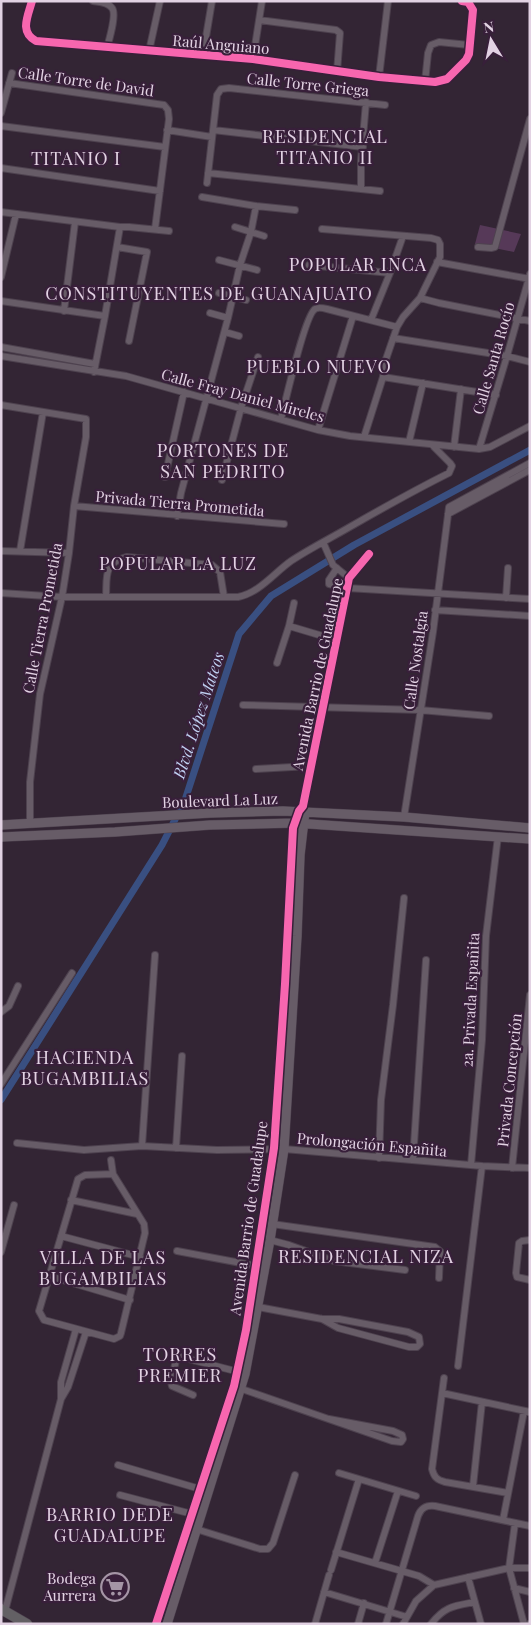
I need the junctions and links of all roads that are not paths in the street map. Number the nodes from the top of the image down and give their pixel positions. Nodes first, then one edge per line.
1 (32, 1) edge
2 (93, 1) edge
3 (160, 1) edge
4 (212, 1) edge
5 (262, 1) edge
6 (388, 1) edge
7 (462, 1) edge
8 (259, 20) junction
9 (469, 46) junction
10 (107, 48) junction
11 (149, 51) junction
12 (203, 55) junction
13 (253, 60) junction
14 (337, 72) junction
15 (12, 73) dead end
16 (379, 77) junction
17 (425, 82) junction
18 (9, 83) junction
19 (366, 102) junction
20 (385, 104) dead end
21 (1, 113) edge
22 (530, 119) edge
23 (1, 126) edge
24 (167, 130) junction
25 (212, 134) junction
26 (165, 147) junction
27 (363, 147) junction
28 (1, 168) edge
29 (208, 173) junction
30 (207, 183) dead end
31 (361, 189) junction
32 (160, 191) junction
33 (380, 191) dead end
34 (202, 197) dead end
35 (256, 206) junction
36 (295, 210) dead end
37 (1, 212) edge
38 (16, 214) junction
39 (75, 222) junction
40 (120, 227) junction
41 (235, 227) dead end
42 (155, 229) junction
43 (322, 229) dead end
44 (169, 231) dead end
45 (251, 232) junction
46 (264, 236) dead end
47 (403, 236) junction
48 (478, 247) dead end
49 (117, 248) junction
50 (219, 260) dead end
51 (437, 262) junction
52 (240, 265) junction
53 (310, 265) dead end
54 (257, 270) dead end
55 (390, 273) junction
56 (529, 277) edge
57 (1, 278) edge
58 (219, 293) dead end
59 (233, 297) junction
60 (420, 298) junction
61 (246, 300) dead end
62 (1, 301) edge
63 (64, 311) junction
64 (210, 313) dead end
65 (106, 316) junction
66 (353, 316) junction
67 (228, 318) junction
68 (517, 318) junction
69 (371, 320) junction
70 (530, 321) edge
71 (397, 327) junction
72 (225, 332) junction
73 (239, 336) dead end
74 (393, 338) junction
75 (129, 341) dead end
76 (1, 347) edge
77 (1, 356) edge
78 (508, 356) junction
79 (258, 357) dead end
80 (530, 362) edge
81 (95, 364) junction
82 (94, 372) junction
83 (383, 377) junction
84 (423, 383) junction
85 (461, 388) junction
86 (184, 392) junction
87 (496, 395) junction
88 (207, 398) junction
89 (1, 404) edge
90 (241, 408) junction
91 (43, 412) junction
92 (281, 419) junction
93 (530, 426) edge
94 (318, 430) junction
95 (364, 437) junction
96 (409, 442) junction
97 (432, 445) junction
98 (454, 447) junction
99 (479, 449) junction
100 (530, 462) edge
101 (530, 470) edge
102 (164, 477) dead end
103 (222, 480) dead end
104 (74, 506) junction
105 (448, 510) junction
106 (177, 516) junction
107 (284, 524) dead end
108 (324, 544) junction
109 (1, 550) edge
110 (20, 551) junction
111 (70, 553) junction
112 (369, 554) dead end
113 (335, 566) junction
114 (508, 568) dead end
115 (349, 578) junction
116 (347, 588) junction
117 (1, 593) edge
118 (437, 593) junction
119 (62, 596) junction
120 (106, 597) junction
121 (224, 597) junction
122 (506, 598) junction
123 (530, 599) edge
124 (294, 603) dead end
125 (435, 610) junction
126 (530, 616) edge
127 (289, 626) junction
128 (336, 640) junction
129 (277, 663) dead end
130 (243, 705) dead end
131 (323, 708) junction
132 (420, 710) junction
133 (490, 716) dead end
134 (310, 766) junction
135 (256, 769) dead end
136 (302, 810) junction
137 (211, 813) junction
138 (404, 816) junction
139 (30, 823) junction
140 (299, 823) junction
141 (1, 825) edge
142 (210, 825) junction
143 (530, 828) edge
144 (498, 836) junction
145 (1, 837) edge
146 (530, 839) edge
147 (404, 898) dead end
148 (155, 955) dead end
149 (426, 960) dead end
150 (72, 973) dead end
151 (18, 986) dead end
152 (530, 994) edge
153 (1, 1012) edge
154 (182, 1056) dead end
155 (1, 1084) edge
156 (17, 1143) dead end
157 (142, 1146) junction
158 (176, 1148) junction
159 (279, 1148) junction
160 (379, 1158) junction
161 (111, 1160) dead end
162 (413, 1160) junction
163 (471, 1165) junction
164 (482, 1166) junction
165 (512, 1168) junction
166 (530, 1168) edge
167 (113, 1174) junction
168 (71, 1200) junction
169 (14, 1205) dead end
170 (138, 1214) junction
171 (272, 1224) junction
172 (62, 1236) junction
173 (270, 1240) junction
174 (530, 1240) edge
175 (177, 1251) dead end
176 (1, 1252) edge
177 (140, 1257) junction
178 (257, 1266) junction
179 (405, 1270) dead end
180 (50, 1276) junction
181 (439, 1278) dead end
182 (530, 1280) edge
183 (130, 1300) junction
184 (258, 1307) junction
185 (322, 1319) junction
186 (76, 1329) junction
187 (250, 1330) junction
188 (86, 1332) junction
189 (458, 1366) dead end
190 (242, 1373) junction
191 (444, 1378) dead end
192 (237, 1387) junction
193 (442, 1393) junction
194 (193, 1395) dead end
195 (61, 1399) junction
196 (482, 1402) junction
197 (527, 1411) edge
198 (329, 1419) junction
199 (118, 1466) dead end
200 (339, 1473) dead end
201 (296, 1475) dead end
202 (359, 1479) junction
203 (473, 1486) junction
204 (200, 1489) junction
205 (398, 1491) junction
206 (508, 1493) junction
207 (120, 1495) dead end
208 (416, 1496) dead end
209 (192, 1514) junction
210 (503, 1520) junction
211 (515, 1523) junction
212 (530, 1526) edge
213 (196, 1529) junction
214 (336, 1552) junction
215 (375, 1563) junction
216 (509, 1568) junction
217 (530, 1568) edge
218 (402, 1570) junction
219 (468, 1577) junction
220 (434, 1585) junction
221 (514, 1588) junction
222 (324, 1592) junction
223 (530, 1592) edge
224 (475, 1602) junction
225 (364, 1603) junction
226 (3, 1610) edge
227 (390, 1611) junction
228 (407, 1617) junction
229 (28, 1624) edge
230 (156, 1624) edge
231 (167, 1624) edge
232 (315, 1624) edge
233 (358, 1624) edge
234 (386, 1624) edge
235 (403, 1624) edge
236 (431, 1624) edge
237 (481, 1624) edge
238 (524, 1624) edge

1 - 10 street, Raúl Anguiano
2 - 10 street
3 - 11 street
4 - 12 street
5 - 8 street
6 - 16 street
7 - 9 street
8 - 13 street
8 - 14 street
9 - 17 street, Raúl Anguiano
9 - 17 street
10 - 11 street, Raúl Anguiano
11 - 12 street, Raúl Anguiano
12 - 13 street, Raúl Anguiano
13 - 14 street, Raúl Anguiano
14 - 16 street, Raúl Anguiano
15 - 18 street, Calle Torre de David
16 - 17 street, Raúl Anguiano
18 - 21 street, Calle Torre de David
18 - 24 street, Calle Torre de David
19 - 20 street, Calle Torre Griega
19 - 25 street, Calle Torre Griega
19 - 27 street
22 - 48 street
23 - 26 street
24 - 25 street
24 - 26 street
25 - 27 street
25 - 29 street
26 - 32 street
27 - 31 street
28 - 32 street
29 - 30 street
29 - 31 street
31 - 33 street
32 - 42 street
34 - 35 street
35 - 36 street
35 - 45 street
37 - 38 street
38 - 39 street
38 - 57 street
39 - 40 street
39 - 63 street
40 - 42 street
40 - 49 street
41 - 45 street
42 - 44 street
43 - 47 street
45 - 46 street
45 - 52 street
47 - 51 street
47 - 55 street
49 - 65 street
49 - 75 street
50 - 52 street
51 - 56 street
51 - 60 street
52 - 54 street
52 - 59 street
53 - 55 street
55 - 69 street
56 - 68 street, Calle Santa Rocío
58 - 59 street
59 - 61 street
59 - 67 street
60 - 68 street
60 - 71 street
62 - 63 street
63 - 65 street
64 - 67 street
65 - 81 street
66 - 69 street
66 - 92 street
66 - 94 street
67 - 72 street
68 - 70 street
68 - 78 street, Calle Santa Rocío
69 - 71 street
71 - 74 street
72 - 73 street
72 - 88 street
74 - 78 street
74 - 83 street
76 - 81 street
77 - 82 street, Calle Fray Daniel Mireles
78 - 80 street
78 - 87 street, Calle Santa Rocío
79 - 90 street
81 - 82 street
82 - 86 street, Calle Fray Daniel Mireles
83 - 84 street
83 - 95 street
84 - 85 street
84 - 96 street
85 - 87 street
85 - 98 street
86 - 88 street, Calle Fray Daniel Mireles
86 - 102 street
87 - 99 street, Calle Santa Rocío
88 - 90 street, Calle Fray Daniel Mireles
88 - 106 street
89 - 91 street
90 - 92 street, Calle Fray Daniel Mireles
90 - 103 street
91 - 104 street, Calle Tierra Prometida
91 - 110 street
92 - 94 street, Calle Fray Daniel Mireles
93 - 99 street
94 - 95 street, Calle Fray Daniel Mireles
95 - 96 street, Calle Fray Daniel Mireles
96 - 97 street, Calle Fray Daniel Mireles
97 - 98 street, Calle Fray Daniel Mireles
97 - 108 street
98 - 99 street, Calle Fray Daniel Mireles
100 - 105 street
101 - 105 street
104 - 106 street, Privada Tierra Prometida
104 - 111 street, Calle Tierra Prometida
105 - 118 street, Calle Nostalgia
106 - 107 street, Privada Tierra Prometida
108 - 113 street
108 - 121 street
109 - 110 street
110 - 111 street
111 - 119 street, Calle Tierra Prometida
112 - 115 street, Avenida Barrio de Guadalupe
113 - 115 street
113 - 116 street
114 - 122 street
115 - 116 street, Avenida Barrio de Guadalupe
116 - 118 street
116 - 128 street, Avenida Barrio de Guadalupe
117 - 119 street
118 - 122 street
118 - 125 street, Calle Nostalgia
119 - 120 street
119 - 139 street, Calle Tierra Prometida
120 - 121 street
120 - 121 street
122 - 123 street
124 - 127 street
125 - 126 street
125 - 132 street, Calle Nostalgia
127 - 128 street
127 - 129 street
128 - 131 street, Avenida Barrio de Guadalupe
130 - 131 street
131 - 132 street
131 - 134 street, Avenida Barrio de Guadalupe
132 - 133 street
132 - 138 street, Calle Nostalgia
134 - 135 street
134 - 136 street, Avenida Barrio de Guadalupe
136 - 137 street, Boulevard La Luz
136 - 138 street, Boulevard La Luz
136 - 140 street, Avenida Barrio de Guadalupe
137 - 139 street, Boulevard La Luz
137 - 142 street
138 - 143 street, Boulevard La Luz
139 - 141 street, Boulevard La Luz
140 - 142 street, Boulevard La Luz
140 - 144 street, Boulevard La Luz
140 - 159 street, Avenida Barrio de Guadalupe
142 - 145 street, Boulevard La Luz
144 - 146 street, Boulevard La Luz
144 - 163 street, 2a. Privada Españita
147 - 160 street
148 - 157 street
149 - 162 street
150 - 155 street
151 - 153 street
152 - 165 street, Privada Concepción
154 - 158 street
156 - 157 street, Prolongación Españita
157 - 158 street, Prolongación Españita
158 - 159 street, Prolongación Españita
159 - 160 street, Prolongación Españita
159 - 171 street, Avenida Barrio de Guadalupe
159 - 178 street, Avenida Barrio de Guadalupe
160 - 162 street, Prolongación Españita
161 - 167 street
162 - 163 street, Prolongación Españita
163 - 164 street, Prolongación Españita
164 - 165 street, Prolongación Españita
164 - 189 street
165 - 166 street, Prolongación Españita
167 - 168 street
167 - 170 street
168 - 170 street
168 - 172 street
169 - 176 street
170 - 177 street
171 - 173 street, Avenida Barrio de Guadalupe
171 - 181 street
172 - 177 street
172 - 180 street
173 - 179 street
173 - 184 street, Avenida Barrio de Guadalupe
174 - 182 street
175 - 178 street
177 - 183 street
178 - 187 street, Avenida Barrio de Guadalupe
180 - 183 street
180 - 186 street
183 - 188 street
184 - 185 street
184 - 187 street, Avenida Barrio de Guadalupe
185 - 185 street
186 - 188 street
186 - 195 street
187 - 190 street, Avenida Barrio de Guadalupe
188 - 195 street
190 - 192 street, Avenida Barrio de Guadalupe
190 - 194 street
191 - 193 street
192 - 198 street
192 - 204 street, Avenida Barrio de Guadalupe
192 - 213 street, Avenida Barrio de Guadalupe
193 - 196 street
193 - 203 street
195 - 226 street
196 - 197 street
196 - 203 street
197 - 206 street
198 - 198 street
199 - 204 street
200 - 202 street
201 - 213 street
202 - 205 street
202 - 214 street
203 - 206 street
204 - 209 street, Avenida Barrio de Guadalupe
205 - 208 street
205 - 215 street
206 - 210 street
207 - 209 street
209 - 230 street, Avenida Barrio de Guadalupe
210 - 211 street
210 - 218 street
211 - 212 street
211 - 216 street
213 - 231 street, Avenida Barrio de Guadalupe
214 - 215 street
214 - 222 street
215 - 218 street
216 - 217 street
216 - 219 street
216 - 221 street
218 - 220 street
218 - 227 street
219 - 220 street
219 - 224 street
220 - 228 street
221 - 223 street
221 - 238 street
222 - 225 street
222 - 232 street
224 - 236 street
224 - 237 street
225 - 227 street
225 - 233 street
226 - 229 main road
227 - 228 street
227 - 234 street
228 - 235 street

